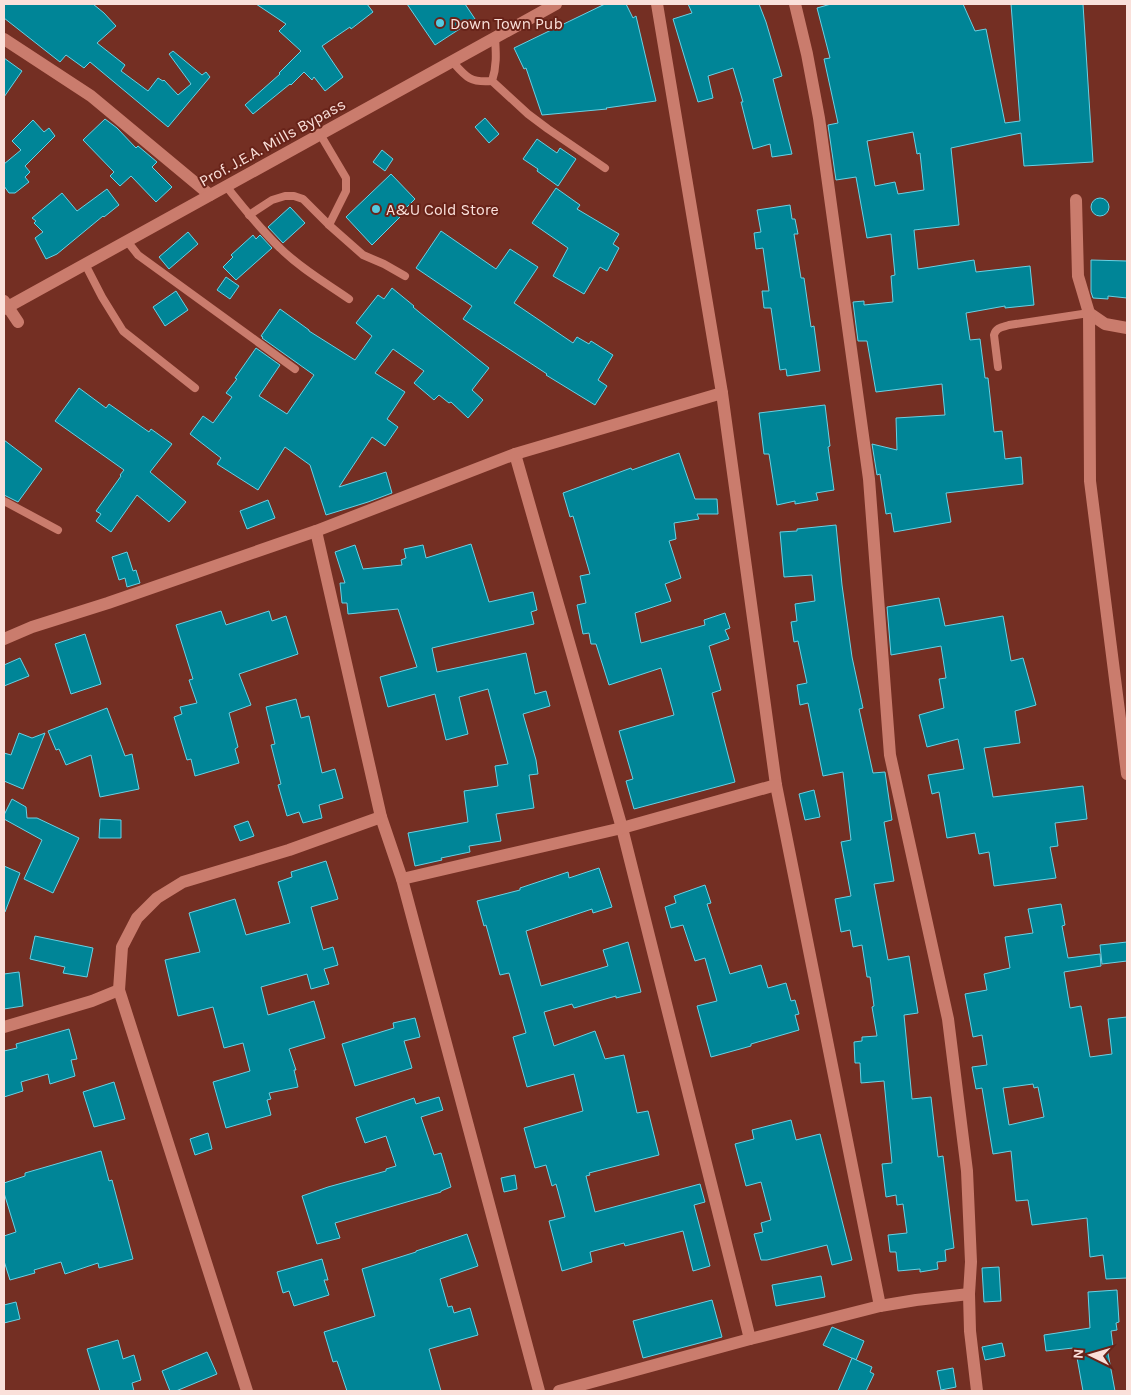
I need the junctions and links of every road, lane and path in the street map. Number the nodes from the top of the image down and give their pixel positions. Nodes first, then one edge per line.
1 (556, 4) edge
2 (657, 4) edge
3 (795, 4) edge
4 (495, 38) junction
5 (4, 39) edge
6 (452, 61) junction
7 (492, 81) junction
8 (320, 134) junction
9 (605, 168) dead end
10 (226, 186) junction
11 (210, 195) junction
12 (1076, 200) dead end
13 (249, 215) junction
14 (329, 225) junction
15 (127, 241) junction
16 (85, 264) junction
17 (405, 276) dead end
18 (349, 299) dead end
19 (5, 306) edge
20 (1089, 313) junction
21 (18, 322) dead end
22 (1127, 328) edge
23 (998, 367) dead end
24 (295, 369) dead end
25 (195, 388) dead end
26 (722, 393) junction
27 (515, 454) junction
28 (4, 501) edge
29 (58, 530) dead end
30 (316, 531) junction
31 (4, 639) edge
32 (1127, 774) edge
33 (776, 785) junction
34 (382, 817) junction
35 (622, 828) junction
36 (402, 879) junction
37 (119, 990) junction
38 (4, 1027) edge
39 (969, 1294) junction
40 (880, 1306) junction
41 (750, 1339) junction
42 (247, 1391) edge
43 (540, 1391) edge
44 (559, 1391) edge
45 (977, 1391) edge

1 - 4 street, Prof. J.E.A. Mills Bypass
2 - 26 street
3 - 39 street
4 - 6 street, Prof. J.E.A. Mills Bypass
4 - 7 lane
5 - 11 street
6 - 7 lane
6 - 8 street, Prof. J.E.A. Mills Bypass
7 - 9 lane
8 - 10 street, Prof. J.E.A. Mills Bypass
8 - 14 lane
10 - 11 street, Prof. J.E.A. Mills Bypass
10 - 13 lane
11 - 15 street, Prof. J.E.A. Mills Bypass
12 - 20 street
13 - 14 lane
13 - 18 lane
14 - 17 lane
15 - 16 street, Prof. J.E.A. Mills Bypass
15 - 24 lane
16 - 19 street, Prof. J.E.A. Mills Bypass
16 - 25 lane
19 - 21 street
20 - 22 street
20 - 23 lane
20 - 32 street
26 - 27 street
26 - 33 street
27 - 30 street
27 - 35 street
28 - 29 lane
30 - 31 street
30 - 34 street
33 - 35 street
33 - 40 street
34 - 36 street
34 - 37 street
35 - 36 street
35 - 41 street
36 - 43 street
37 - 38 street
37 - 42 street
39 - 40 street
39 - 45 street
40 - 41 street
41 - 44 street

